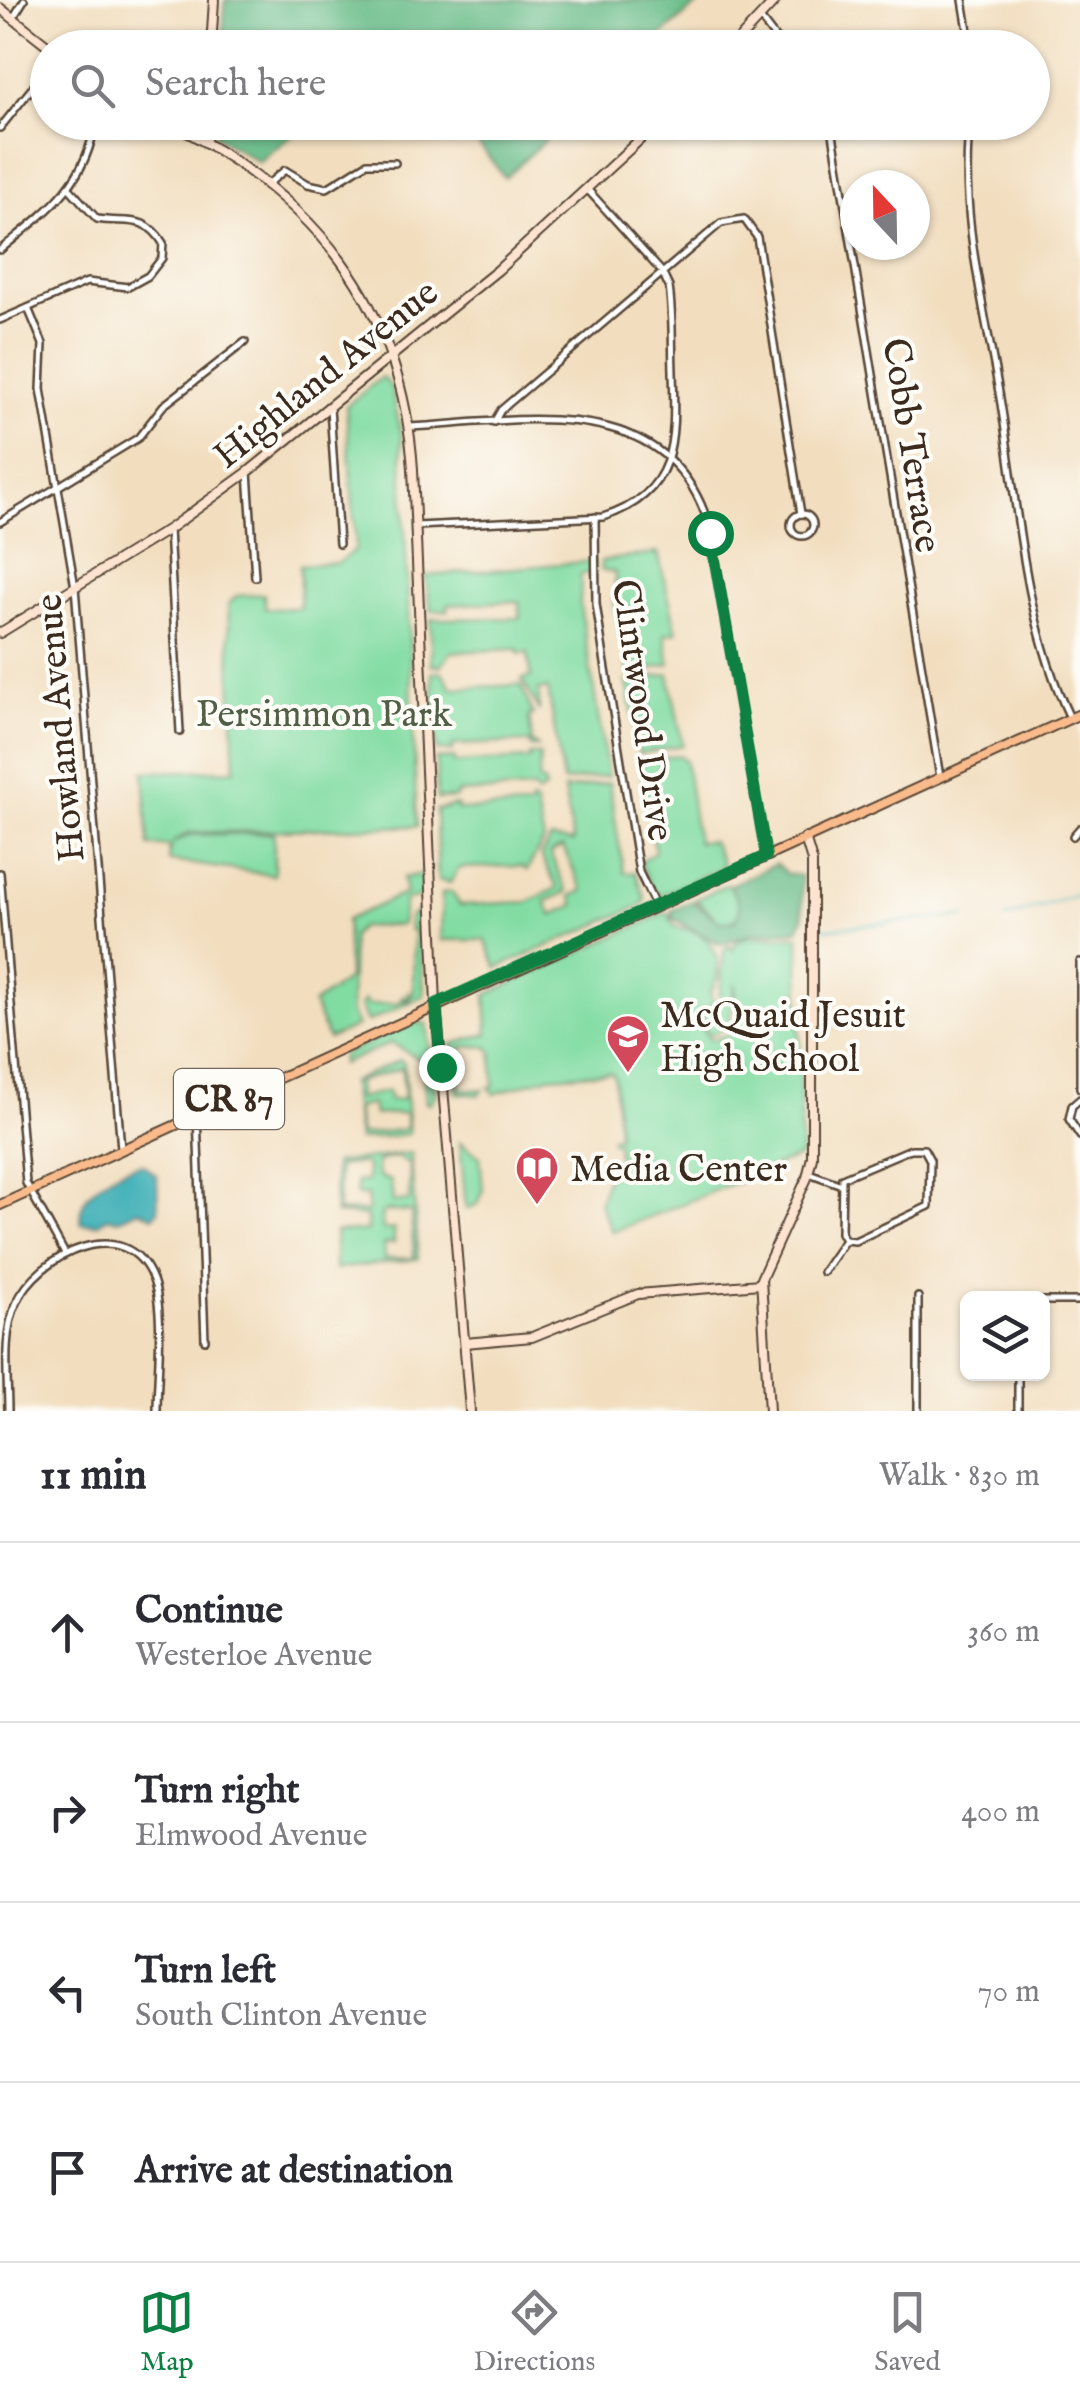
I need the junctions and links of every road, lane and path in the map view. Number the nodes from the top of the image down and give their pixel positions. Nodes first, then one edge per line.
1 (24, 0) edge
2 (214, 0) edge
3 (776, 0) edge
4 (963, 0) edge
5 (0, 8) edge
6 (13, 18) junction
7 (760, 18) junction
8 (212, 30) edge
9 (748, 30) edge
10 (769, 30) edge
11 (968, 30) edge
12 (30, 31) edge
13 (30, 90) edge
14 (0, 125) edge
15 (91, 140) edge
16 (202, 140) edge
17 (640, 140) edge
18 (834, 140) edge
19 (969, 140) edge
20 (206, 142) joint
21 (396, 164) dead end
22 (268, 184) junction
23 (70, 189) junction
24 (588, 190) junction
25 (0, 250) edge
26 (662, 272) junction
27 (28, 308) junction
28 (0, 320) edge
29 (245, 342) dead end
30 (391, 354) junction
31 (330, 408) junction
32 (494, 422) junction
33 (410, 427) junction
34 (670, 460) junction
35 (248, 472) junction
36 (59, 487) junction
37 (801, 514) junction
38 (595, 517) junction
39 (0, 522) edge
40 (416, 526) junction
41 (169, 530) junction
42 (339, 544) dead end
43 (255, 578) dead end
44 (75, 587) junction
45 (0, 632) edge
46 (1075, 716) edge
47 (180, 732) dead end
48 (940, 776) junction
49 (1080, 828) edge
50 (1073, 836) dead end
51 (805, 838) junction
52 (766, 856) junction
53 (0, 873) edge
54 (655, 906) junction
55 (1080, 962) edge
56 (436, 1004) junction
57 (1080, 1088) edge
58 (1080, 1099) edge
59 (196, 1114) junction
60 (1080, 1136) edge
61 (120, 1149) junction
62 (809, 1173) junction
63 (839, 1184) junction
64 (29, 1192) junction
65 (0, 1205) edge
66 (846, 1240) junction
67 (64, 1252) junction
68 (823, 1272) dead end
69 (760, 1284) junction
70 (918, 1297) dead end
71 (1080, 1301) edge
72 (1050, 1302) edge
73 (206, 1340) dead end
74 (465, 1342) junction
75 (1018, 1381) edge
76 (8, 1411) edge
77 (158, 1411) edge
78 (470, 1411) edge
79 (769, 1411) edge
80 (918, 1411) edge
81 (1018, 1411) edge

1 - 6 street
2 - 8 street
3 - 7 street
4 - 11 street
5 - 6 street
6 - 12 street
7 - 9 street
7 - 10 street
13 - 14 street
15 - 23 street
16 - 20 street
17 - 24 street, Highland Avenue
18 - 48 street, Cobb Terrace
19 - 46 street
20 - 22 street
21 - 22 street
22 - 30 street
23 - 25 street
23 - 27 street
24 - 26 street
24 - 30 street, Highland Avenue
26 - 32 street
26 - 34 street
26 - 37 street
27 - 28 street
27 - 36 street, Howland Avenue
29 - 36 street
30 - 31 street, Highland Avenue
30 - 33 street
31 - 35 street, Highland Avenue
31 - 42 street
32 - 33 street
32 - 34 street
33 - 40 street
34 - 38 street
34 - 52 street
35 - 41 street, Highland Avenue
35 - 43 street
36 - 39 street
36 - 44 street, Howland Avenue
37 - 37 street
38 - 40 street
38 - 54 street, Clintwood Drive
40 - 56 street
41 - 44 street, Highland Avenue
41 - 47 street
44 - 45 street, Highland Avenue
44 - 61 street, Howland Avenue
46 - 48 main road, CR 87
48 - 51 main road, CR 87
49 - 50 street
51 - 52 main road, CR 87
51 - 62 street
52 - 54 main road, CR 87
53 - 64 street
54 - 56 main road, CR 87
55 - 57 street
56 - 59 main road, CR 87
56 - 74 street
58 - 60 street
59 - 61 main road, CR 87
59 - 73 street
61 - 64 main road, CR 87
62 - 63 street
62 - 69 street
63 - 66 street
63 - 66 street
64 - 65 main road, CR 87
64 - 67 street
66 - 68 street
67 - 76 street
67 - 77 street
69 - 74 street
69 - 79 street
70 - 80 street
71 - 72 street
74 - 78 street
75 - 81 street

